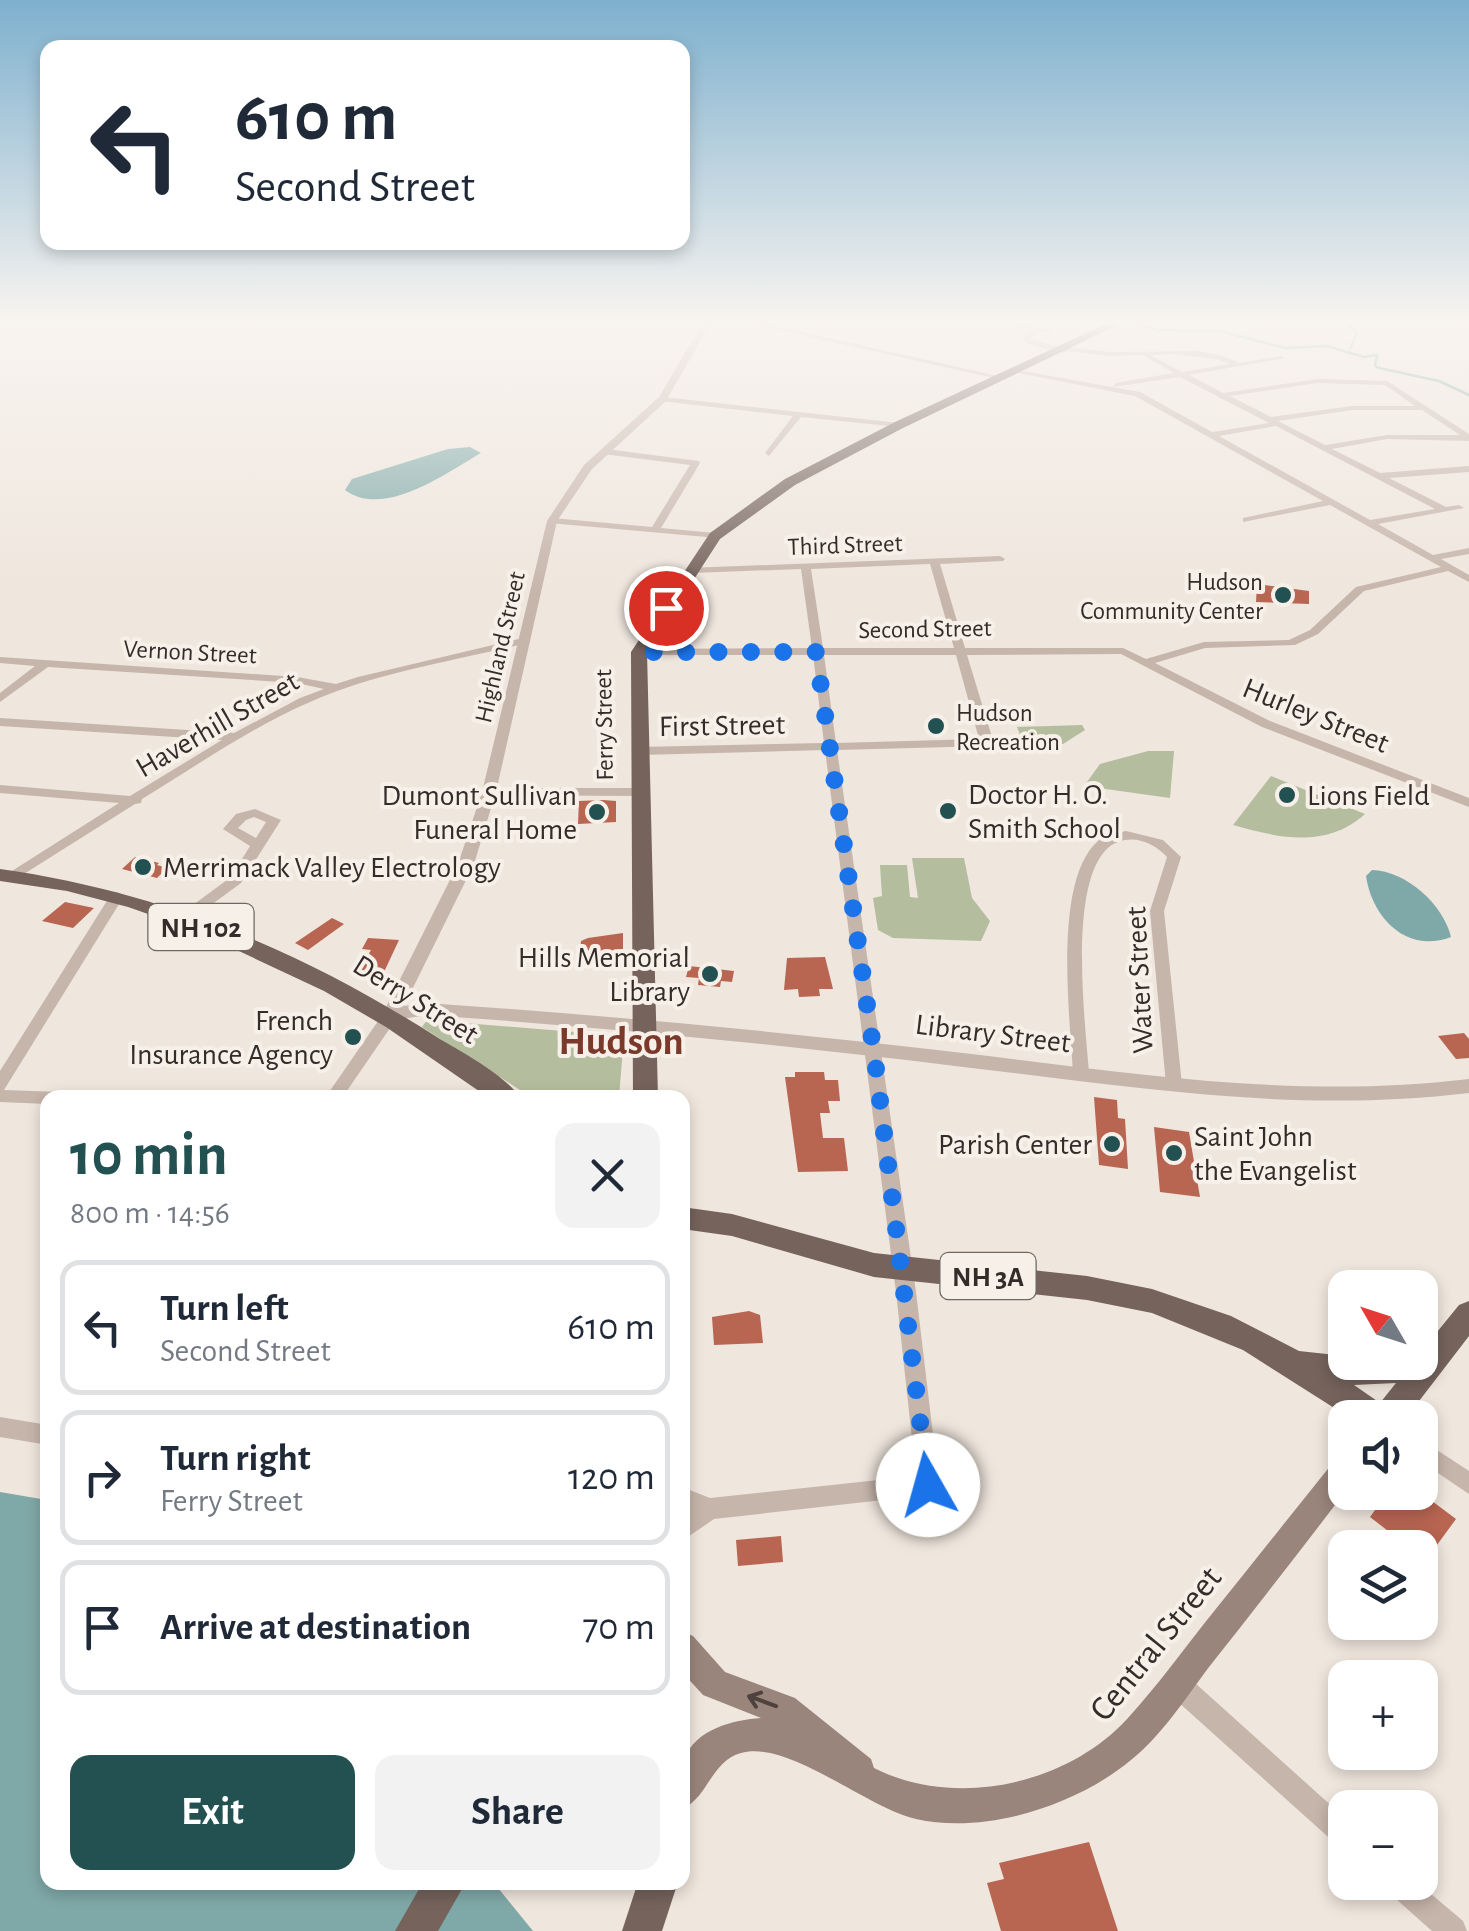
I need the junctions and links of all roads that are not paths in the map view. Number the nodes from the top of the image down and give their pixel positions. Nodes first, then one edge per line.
1 (647, 414) edge
2 (799, 414) edge
3 (800, 414) edge
4 (924, 414) edge
5 (1175, 414) edge
6 (1258, 414) edge
7 (1318, 414) edge
8 (1435, 414) edge
9 (1273, 422) junction
10 (900, 425) junction
11 (1211, 434) junction
12 (1469, 438) edge
13 (1322, 448) junction
14 (606, 452) junction
15 (768, 453) dead end
16 (1469, 468) edge
17 (1377, 476) junction
18 (1332, 502) junction
19 (1459, 508) dead end
20 (1442, 509) junction
21 (1246, 520) dead end
22 (552, 522) junction
23 (1369, 523) junction
24 (655, 530) junction
25 (714, 536) junction
26 (1469, 551) edge
27 (1432, 558) junction
28 (1000, 559) dead end
29 (934, 562) junction
30 (806, 566) junction
31 (1450, 568) junction
32 (692, 570) junction
33 (1469, 578) edge
34 (523, 641) junction
35 (963, 650) junction
36 (640, 652) junction
37 (816, 652) junction
38 (0, 660) edge
39 (1150, 661) junction
40 (42, 665) junction
41 (334, 687) junction
42 (0, 699) edge
43 (0, 722) edge
44 (234, 737) junction
45 (832, 749) junction
46 (640, 751) junction
47 (0, 789) edge
48 (489, 792) junction
49 (641, 792) junction
50 (136, 800) junction
51 (1469, 803) edge
52 (258, 846) dead end
53 (6, 876) edge
54 (117, 896) junction
55 (183, 920) junction
56 (390, 1015) junction
57 (645, 1023) junction
58 (873, 1049) junction
59 (1081, 1073) junction
60 (0, 1085) edge
61 (1174, 1085) junction
62 (1469, 1086) edge
63 (338, 1090) edge
64 (496, 1090) edge
65 (644, 1090) edge
66 (0, 1096) edge
67 (40, 1097) edge
68 (690, 1219) edge
69 (903, 1268) junction
70 (1469, 1314) edge
71 (1438, 1353) edge
72 (1287, 1359) junction
73 (1328, 1367) edge
74 (1417, 1380) edge
75 (1349, 1400) edge
76 (1401, 1400) edge
77 (0, 1427) edge
78 (40, 1434) edge
79 (1438, 1462) edge
80 (1469, 1484) edge
81 (1328, 1491) edge
82 (690, 1500) edge
83 (710, 1508) junction
84 (690, 1524) edge
85 (690, 1658) edge
86 (1176, 1683) junction
87 (690, 1780) edge
88 (867, 1780) junction
89 (1328, 1820) edge
90 (441, 1890) edge
91 (655, 1890) edge
92 (1417, 1900) edge
93 (643, 1928) edge
94 (415, 1931) edge
95 (1453, 1931) edge

1 - 14 street, Highland Street
2 - 15 street
3 - 10 street
4 - 10 main road, Ferry Street
5 - 11 street
6 - 9 street
7 - 9 street
8 - 12 street
9 - 11 street
9 - 13 street
10 - 25 main road, Ferry Street
11 - 18 street
12 - 13 street
13 - 17 street
14 - 22 street, Highland Street
14 - 24 street
16 - 17 street
17 - 20 street
18 - 21 street
18 - 23 street
19 - 20 street
20 - 23 street
22 - 24 street
22 - 34 street, Highland Street
23 - 27 street
24 - 25 street
25 - 32 main road, Ferry Street
26 - 27 street
27 - 31 street
28 - 29 street, Third Street
29 - 30 street, Third Street
29 - 35 street
30 - 32 street, Third Street
30 - 37 street
31 - 33 street
31 - 39 street
32 - 36 main road, Ferry Street
34 - 41 street, Haverhill Street
34 - 48 street, Highland Street
35 - 37 street, Second Street
35 - 39 street, Second Street
35 - 45 street, First Street
36 - 37 street, Second Street
36 - 46 main road, Ferry Street
37 - 45 street
38 - 40 street, Vernon Street
39 - 51 street, Hurley Street
40 - 41 street, Vernon Street
40 - 42 street
41 - 44 street, Haverhill Street
43 - 44 street
44 - 50 street, Haverhill Street
45 - 46 street, First Street
45 - 58 street
46 - 49 main road, Ferry Street
47 - 50 street
48 - 49 street
48 - 56 street, Highland Street
49 - 57 main road, Ferry Street
50 - 53 street, Haverhill Street
52 - 55 street
53 - 54 main road, Derry Street / NH 102
54 - 55 main road, Derry Street / NH 102
54 - 60 street
55 - 56 main road, Derry Street / NH 102
56 - 57 street, Library Street
56 - 63 street
56 - 64 main road, Derry Street / NH 102
57 - 58 street, Library Street
57 - 65 main road, Ferry Street
58 - 59 street, Library Street
58 - 69 street
59 - 61 street, Library Street
59 - 61 street, Water Street
61 - 62 street, Library Street
66 - 67 street
68 - 69 main road, NH 3A
69 - 72 main road, NH 3A
69 - 83 street
70 - 71 main road
72 - 73 main road, NH 3A
72 - 75 main road, NH 3A
74 - 76 main road
77 - 78 street
79 - 80 street
81 - 86 main road, Central Street
82 - 83 street
83 - 84 street
88 -> 85 main road
86 - 88 main road, Central Street
86 - 89 street
87 - 88 main road, Central Street
90 - 94 main road
91 - 93 main road
92 - 95 street

